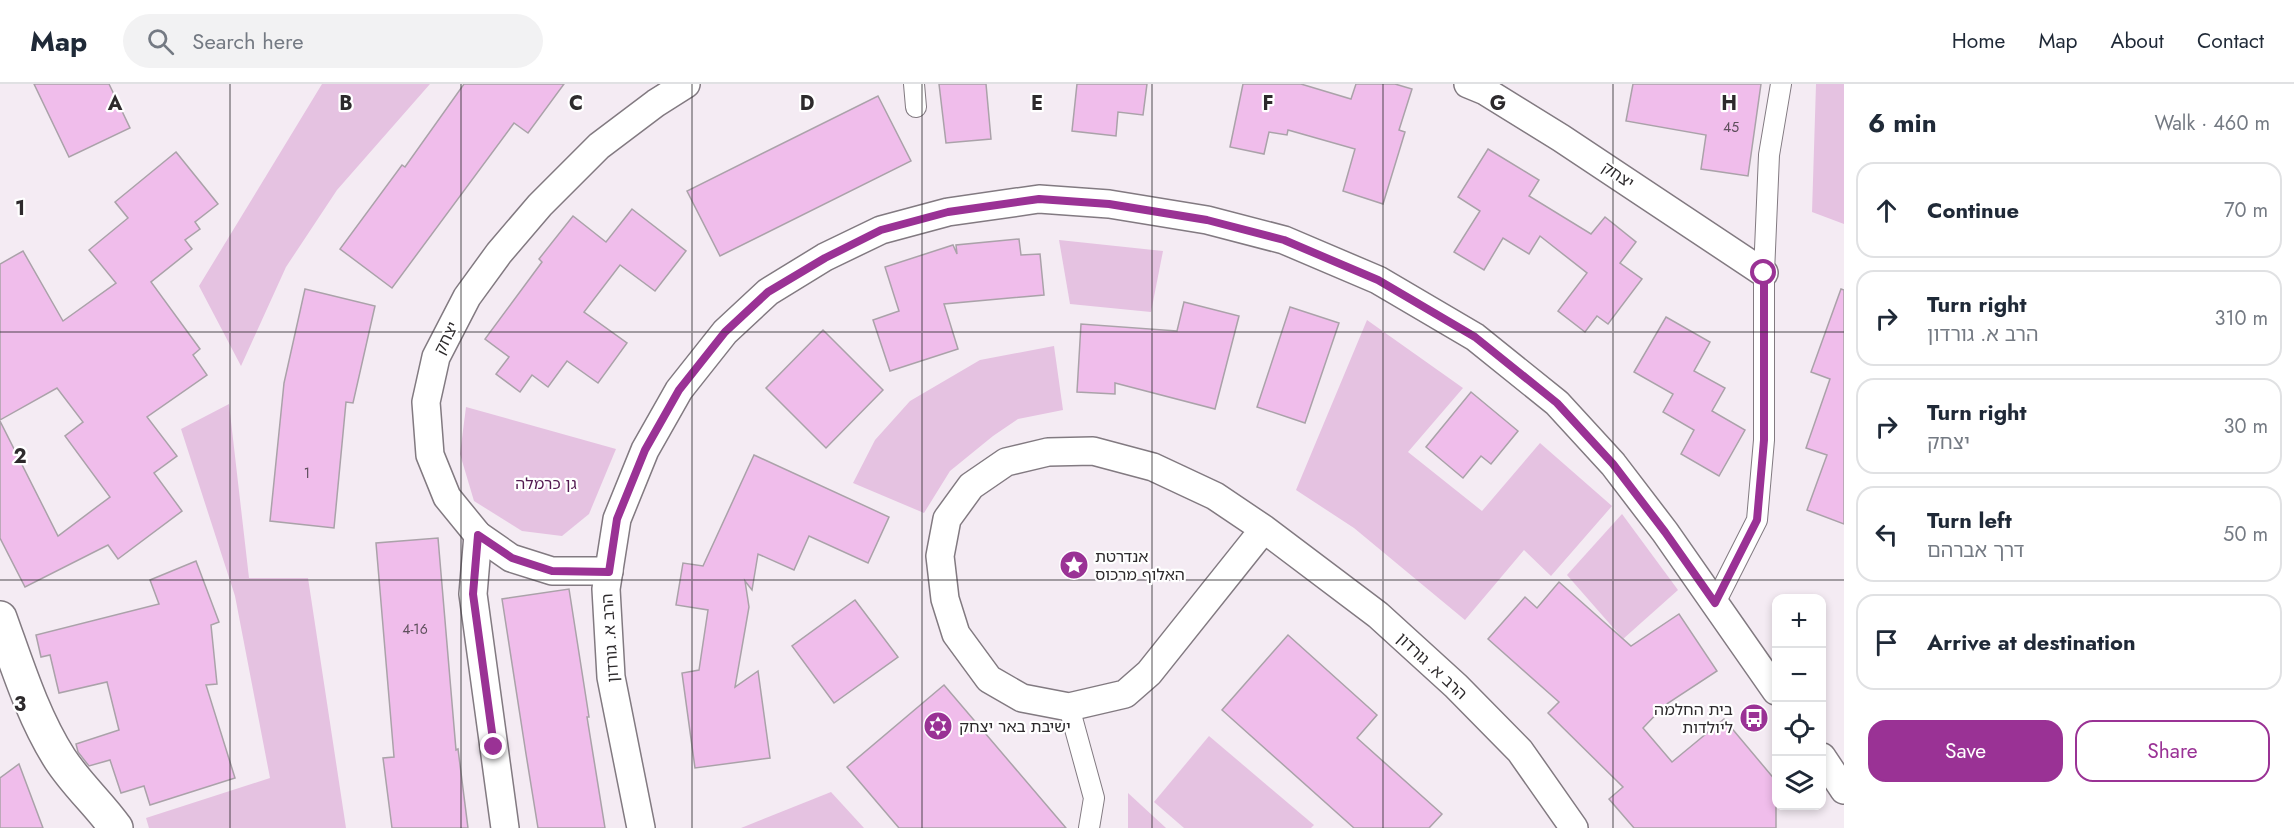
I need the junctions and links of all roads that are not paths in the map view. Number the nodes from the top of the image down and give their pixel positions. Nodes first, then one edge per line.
1 (914, 84) edge
2 (1468, 84) edge
3 (1781, 84) edge
4 (685, 85) edge
5 (916, 107) dead end
6 (1764, 273) junction
7 (1264, 530) junction
8 (478, 535) junction
9 (609, 572) junction
10 (1715, 603) junction
11 (0, 618) edge
12 (1770, 683) edge
13 (1069, 707) junction
14 (1826, 764) edge
15 (1844, 790) edge
16 (116, 828) edge
17 (505, 828) edge
18 (641, 828) edge
19 (1089, 828) edge
20 (1574, 828) edge

1 - 5 street
2 - 6 street, יצחק
3 - 6 street
4 - 8 street, יצחק
6 - 10 street
7 - 13 street
7 - 13 street, הרב א. גורדון
7 - 20 street, הרב א. גורדון
8 - 9 street, יצחק
8 - 17 street
9 - 10 street, הרב א. גורדון
9 - 18 street, הרב א. גורדון
10 - 12 street, הרב א. גורדון
11 - 16 street
13 - 19 street
14 - 15 street

